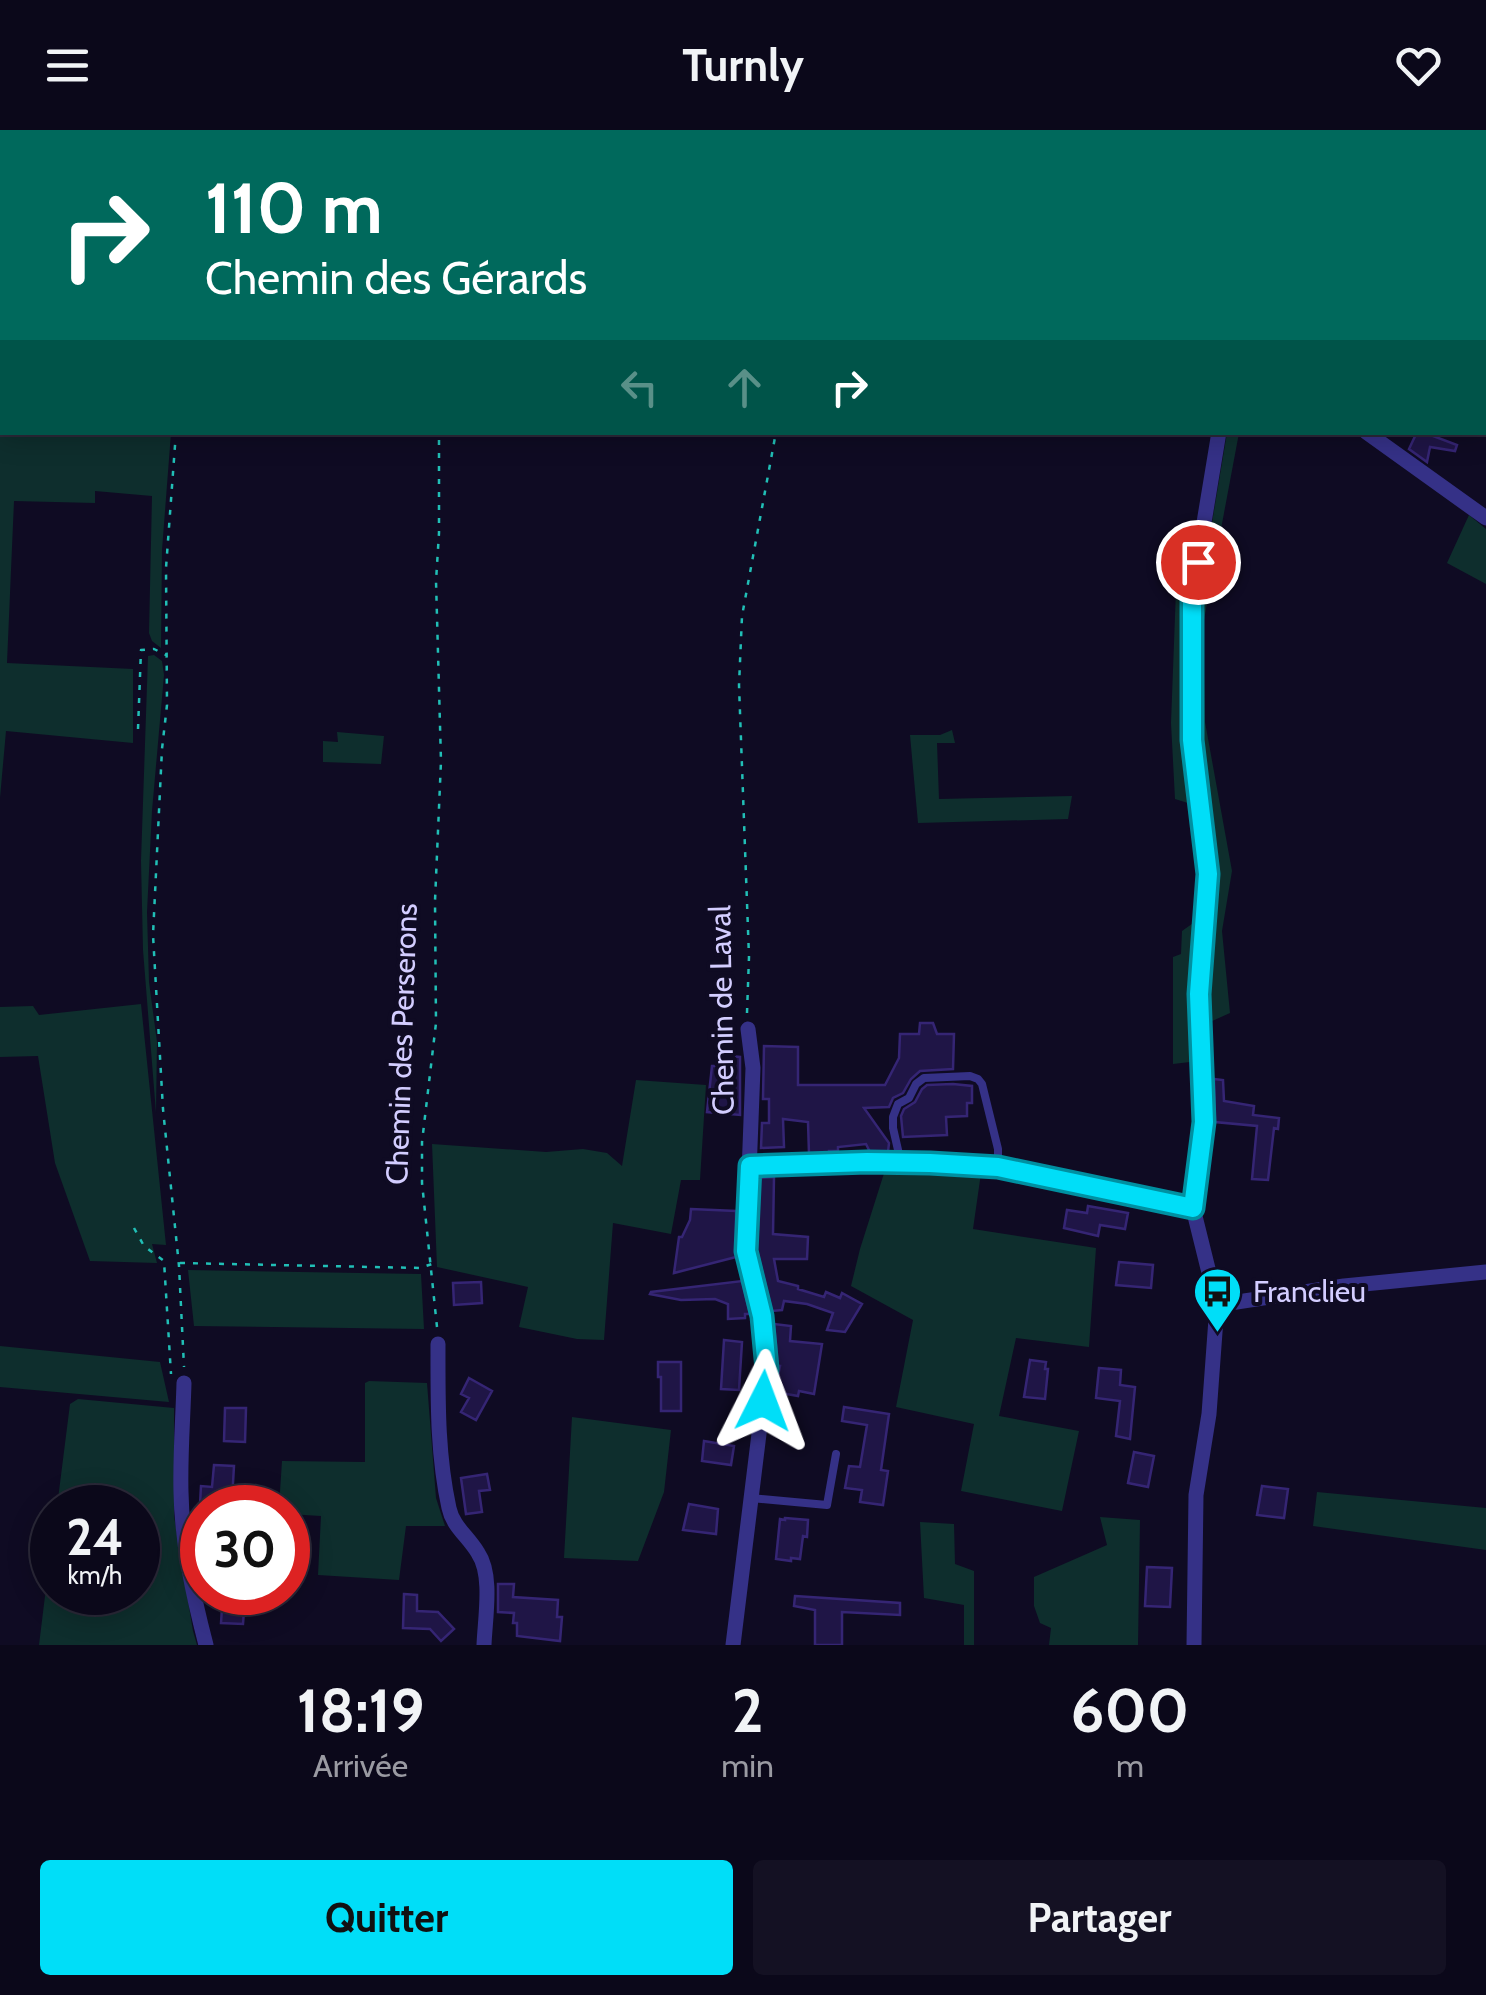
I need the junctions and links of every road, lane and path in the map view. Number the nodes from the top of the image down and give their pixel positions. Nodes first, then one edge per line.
1 (176, 435) edge
2 (439, 435) edge
3 (775, 435) edge
4 (1219, 435) edge
5 (1370, 435) edge
6 (1486, 518) edge
7 (168, 656) junction
8 (138, 729) dead end
9 (748, 1029) joint
10 (901, 1163) junction
11 (750, 1166) junction
12 (998, 1167) junction
13 (1193, 1208) junction
14 (134, 1228) dead end
15 (179, 1264) junction
16 (432, 1264) junction
17 (1486, 1272) edge
18 (1217, 1306) junction
19 (438, 1344) joint
20 (184, 1391) junction
21 (836, 1454) dead end
22 (751, 1498) junction
23 (206, 1645) edge
24 (484, 1645) edge
25 (733, 1645) edge
26 (1194, 1645) edge

1 - 7 path
2 - 16 path, Chemin des Perserons
3 - 9 path, Chemin de Laval
4 - 13 street
5 - 6 street
7 - 8 path
7 - 15 path
9 - 11 street, Chemin de Laval
10 - 11 street
10 - 12 street
10 - 12 lane
11 - 22 street, Chemin de Laval
12 - 13 street
13 - 18 street
14 - 20 path
15 - 16 path
15 - 20 path
16 - 19 path, Chemin des Perserons
17 - 18 street
18 - 26 street
19 - 24 street
20 - 23 street
21 - 22 lane
22 - 25 street, Chemin de Laval

